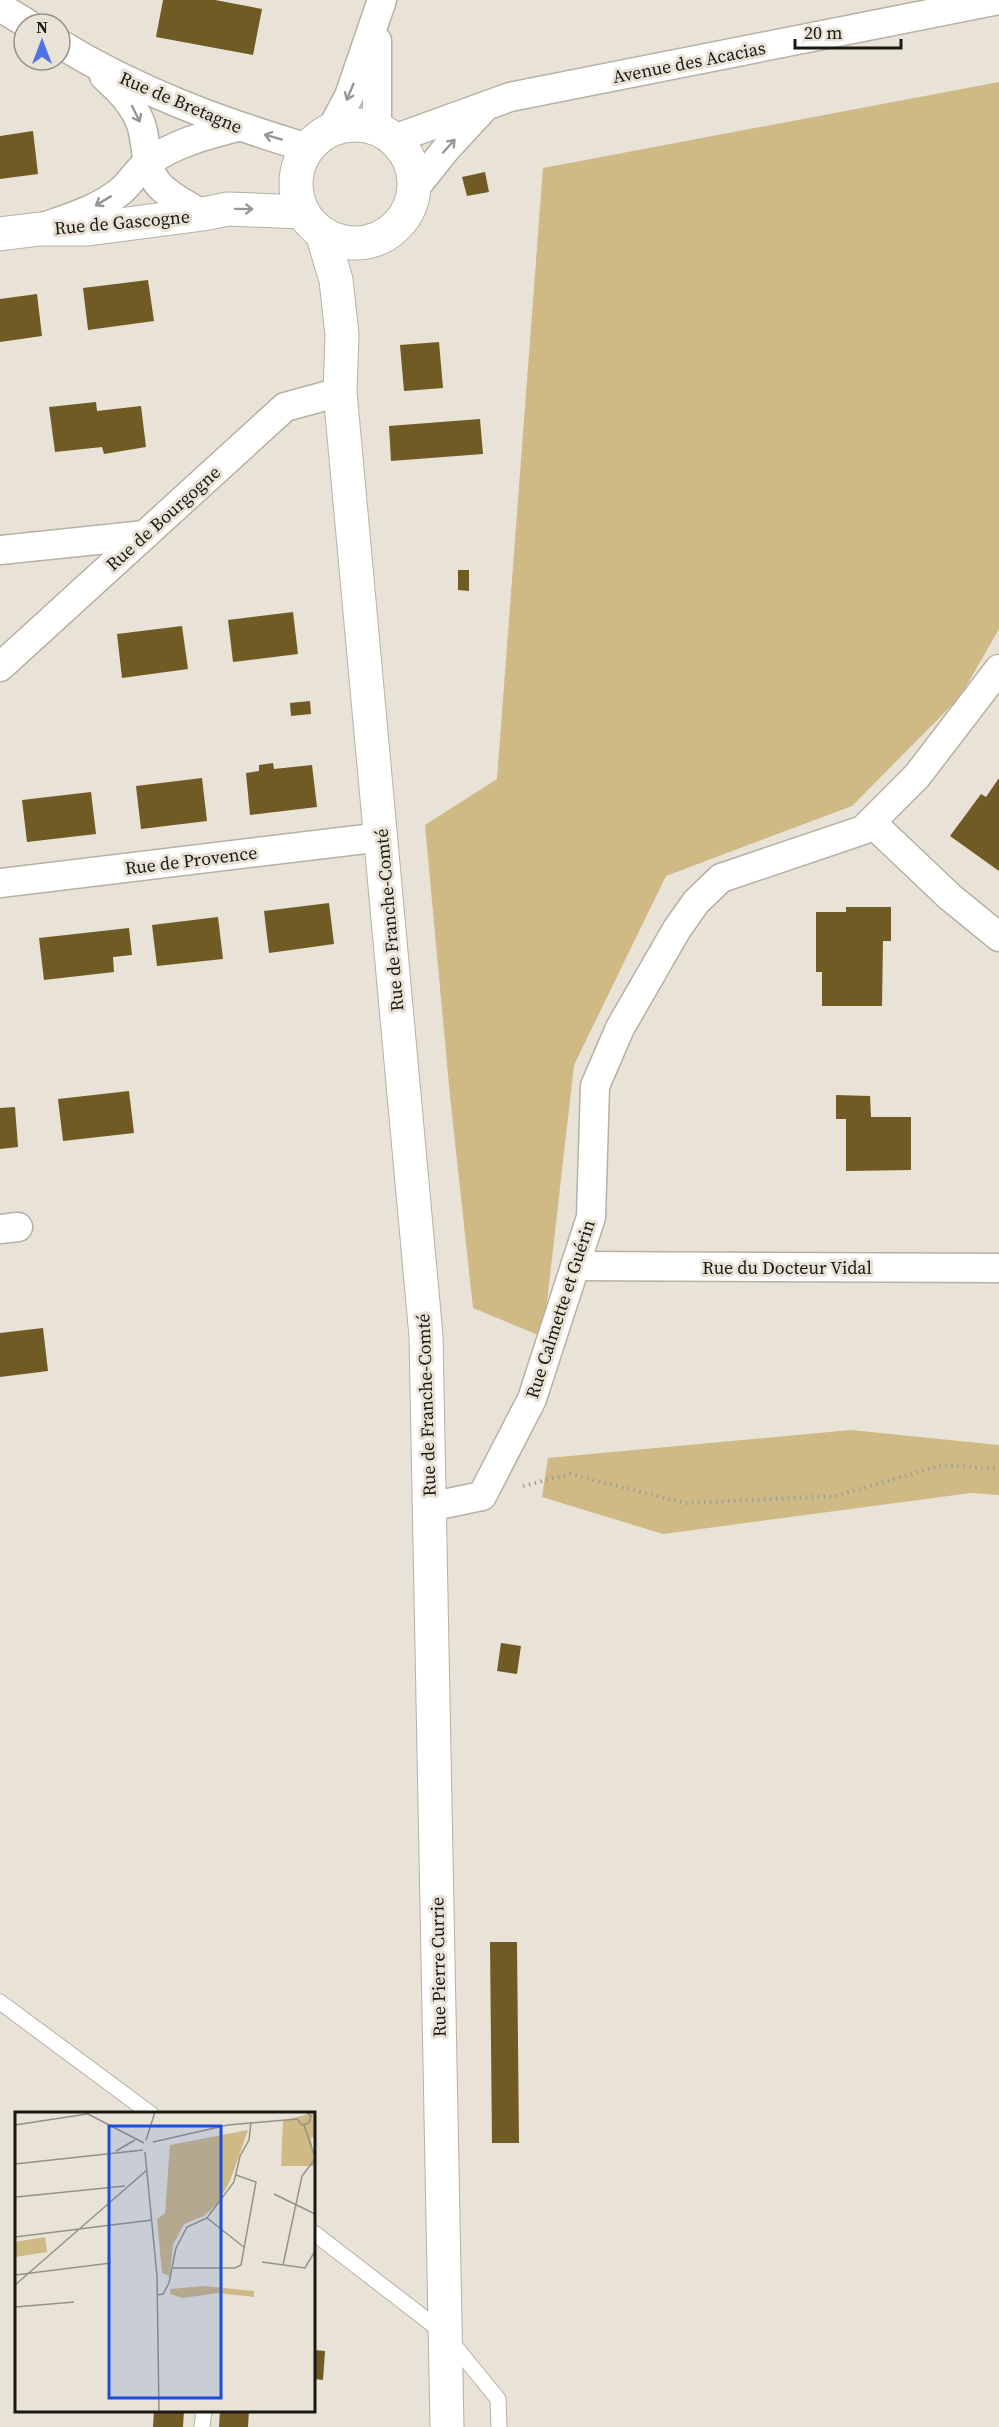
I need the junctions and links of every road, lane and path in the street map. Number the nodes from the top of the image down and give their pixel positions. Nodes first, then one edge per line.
1 (999, 0) edge
2 (380, 9) edge
3 (72, 51) edge
4 (72, 51) edge
5 (487, 105) junction
6 (238, 127) junction
7 (386, 134) junction
8 (319, 139) junction
9 (147, 163) junction
10 (414, 189) junction
11 (203, 214) junction
12 (312, 222) junction
13 (40, 229) junction
14 (0, 234) edge
15 (373, 240) junction
16 (342, 334) junction
17 (340, 392) junction
18 (145, 535) junction
19 (0, 550) edge
20 (0, 667) edge
21 (999, 669) edge
22 (872, 822) junction
23 (382, 837) junction
24 (0, 883) edge
25 (999, 938) edge
26 (575, 1266) junction
27 (999, 1268) edge
28 (999, 1469) edge
29 (482, 1496) junction
30 (429, 1506) junction
31 (0, 2002) edge
32 (148, 2112) edge
33 (315, 2234) edge
34 (445, 2334) junction
35 (204, 2412) edge
36 (202, 2427) edge
37 (447, 2427) edge
38 (499, 2427) edge

1 - 5 street, Avenue des Acacias
2 - 7 street
2 -> 8 street
3 - 6 street, Rue de Bretagne
4 -> 9 street, Rue de Gascogne
5 - 7 street, Avenue des Acacias
10 -> 5 street, Avenue des Acacias
8 -> 6 street, Rue de Bretagne
6 - 9 street, Rue de Gascogne
7 - 8 street
7 - 10 street
8 - 12 street
9 - 11 street, Rue de Gascogne
9 -> 13 street, Rue de Gascogne
10 - 15 street
11 -> 12 street, Rue de Gascogne
11 - 13 street, Rue de Gascogne
12 - 15 street
12 - 16 street, Rue de Franche-Comté
13 - 14 street, Rue de Gascogne
15 - 16 street, Rue de Franche-Comté
16 - 17 street, Rue de Franche-Comté
17 - 18 street, Rue de Bourgogne
17 - 23 street, Rue de Franche-Comté
18 - 19 street
18 - 20 street, Rue de Bourgogne
21 - 22 street, Rue Calmette et Guérin
22 - 25 street
22 - 26 street, Rue Calmette et Guérin
23 - 24 street, Rue de Provence
23 - 30 street, Rue de Franche-Comté
26 - 27 street, Rue du Docteur Vidal
26 - 29 street, Rue Calmette et Guérin
28 - 29 path
29 - 30 street
30 - 34 street, Rue Pierre Currie
31 - 32 lane
33 - 34 lane
34 - 37 street, Rue Pierre Currie
34 - 38 lane
35 - 36 lane

